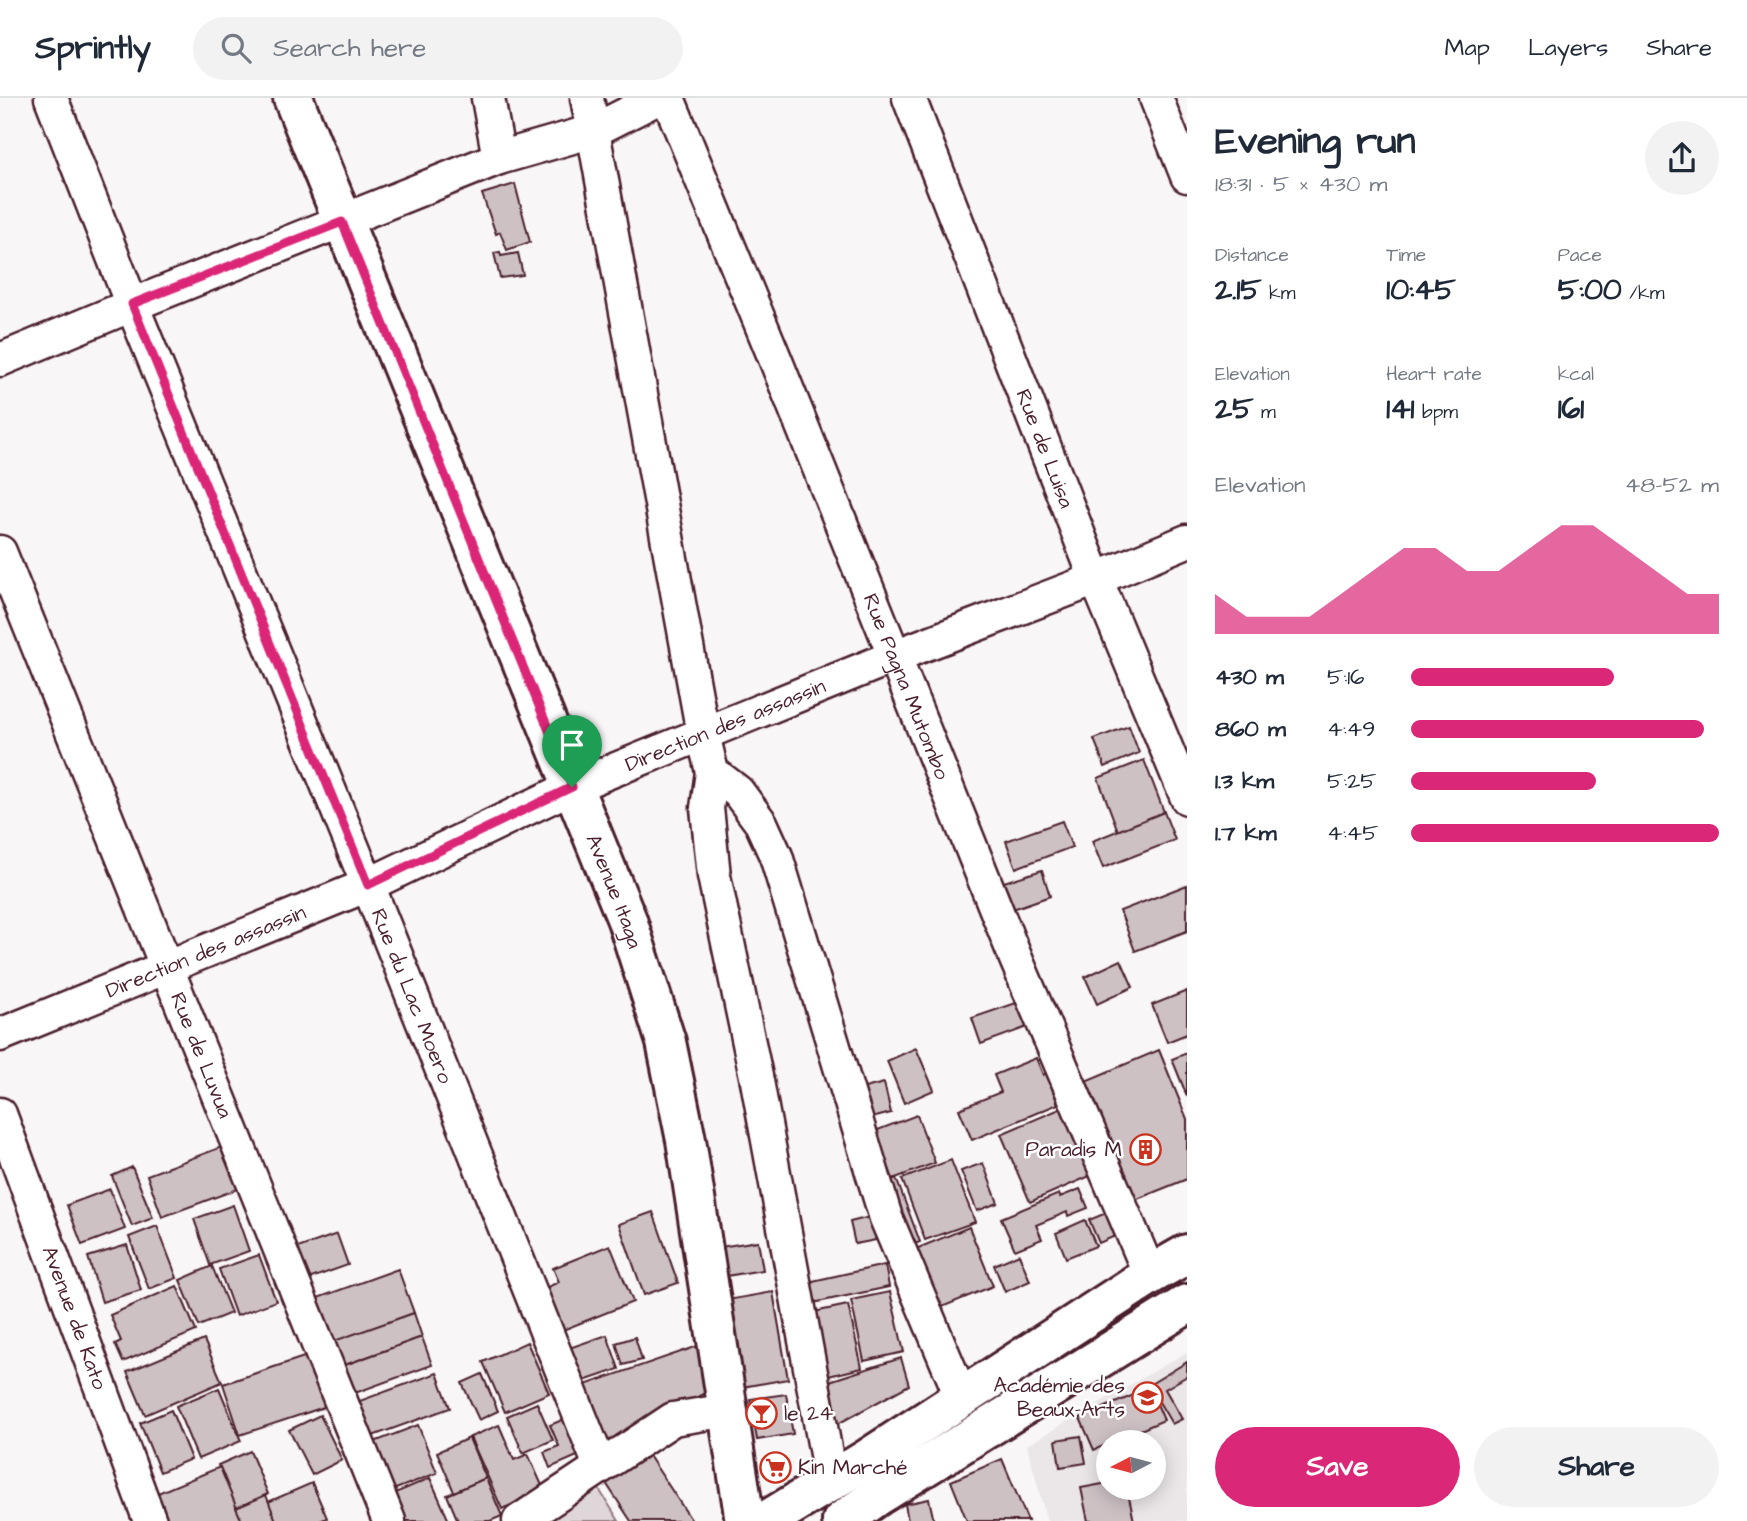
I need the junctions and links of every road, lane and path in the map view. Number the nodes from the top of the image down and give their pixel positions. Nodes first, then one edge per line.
1 (51, 98) edge
2 (293, 98) edge
3 (488, 98) edge
4 (587, 98) edge
5 (658, 98) edge
6 (667, 98) edge
7 (909, 98) edge
8 (1156, 98) edge
9 (593, 131) junction
10 (499, 158) junction
11 (1187, 176) edge
12 (342, 222) junction
13 (132, 304) junction
14 (0, 360) edge
15 (1187, 541) edge
16 (0, 552) edge
17 (1096, 579) junction
18 (895, 656) junction
19 (703, 733) junction
20 (712, 772) junction
21 (572, 787) junction
22 (1187, 798) edge
23 (368, 885) junction
24 (167, 968) junction
25 (0, 1035) edge
26 (0, 1114) edge
27 (1187, 1254) edge
28 (1150, 1275) junction
29 (1187, 1304) edge
30 (961, 1396) junction
31 (728, 1410) junction
32 (869, 1458) junction
33 (600, 1466) junction
34 (831, 1480) junction
35 (880, 1508) edge
36 (150, 1521) edge
37 (389, 1521) edge
38 (519, 1521) edge
39 (746, 1521) edge
40 (766, 1521) edge
41 (842, 1521) edge

1 - 13 street, Rue du Lac Moero
2 - 12 street, Avenue Itaga
3 - 10 street
4 - 9 street
5 - 9 street
6 - 18 street, Rue Pagna Mutombo
7 - 17 street, Rue de Luisa
8 - 11 street
9 - 10 street
9 - 19 street
10 - 12 street
12 - 13 street
12 - 21 street, Avenue Itaga
13 - 14 street
13 - 23 street, Rue du Lac Moero
15 - 17 street, Direction des assassin
16 - 24 street, Rue de Luvua
17 - 18 street, Direction des assassin
17 - 22 street, Rue de Luisa
18 - 19 street, Direction des assassin
18 - 28 street, Rue Pagna Mutombo
19 - 20 street
19 - 21 street, Direction des assassin
20 - 30 street
20 - 34 street
21 - 23 street, Direction des assassin
21 - 31 street, Avenue Itaga
23 - 24 street, Direction des assassin
23 - 33 street, Rue du Lac Moero
24 - 25 street, Direction des assassin
24 - 37 street, Rue de Luvua
26 - 36 street, Avenue de Kato
27 - 28 street
28 - 30 street
29 - 35 street
30 - 32 street
31 - 33 street
31 - 39 street, Avenue Itaga
32 - 34 street
32 - 35 street
33 - 38 street
34 - 40 street
35 - 41 street

